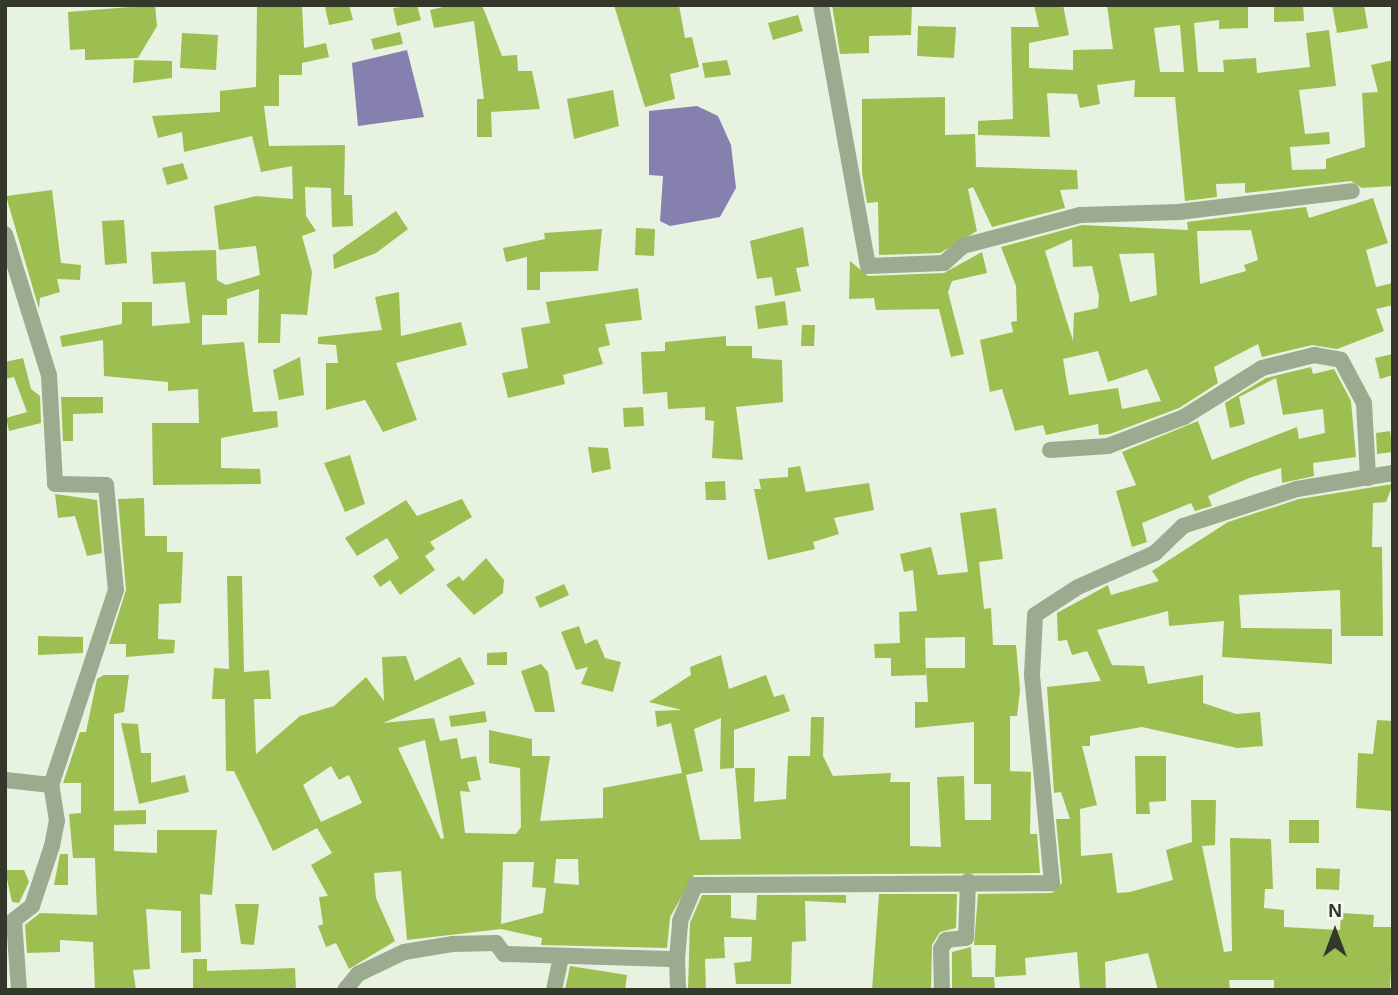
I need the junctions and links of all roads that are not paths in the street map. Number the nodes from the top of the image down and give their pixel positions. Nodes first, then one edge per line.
1 (821, 5) edge
2 (1352, 191) dead end
3 (5, 234) edge
4 (1050, 450) dead end
5 (1393, 473) edge
6 (1368, 478) junction
7 (5, 780) edge
8 (51, 785) junction
9 (968, 881) junction
10 (561, 956) junction
11 (677, 958) junction
12 (19, 990) edge
13 (345, 990) edge
14 (554, 990) edge
15 (678, 990) edge
16 (942, 990) edge

1 - 2 street
3 - 8 street
4 - 6 street
5 - 6 street
6 - 9 street
7 - 8 street
8 - 12 street
9 - 11 street
9 - 16 street
10 - 11 street
10 - 13 street
10 - 14 street
11 - 15 street

